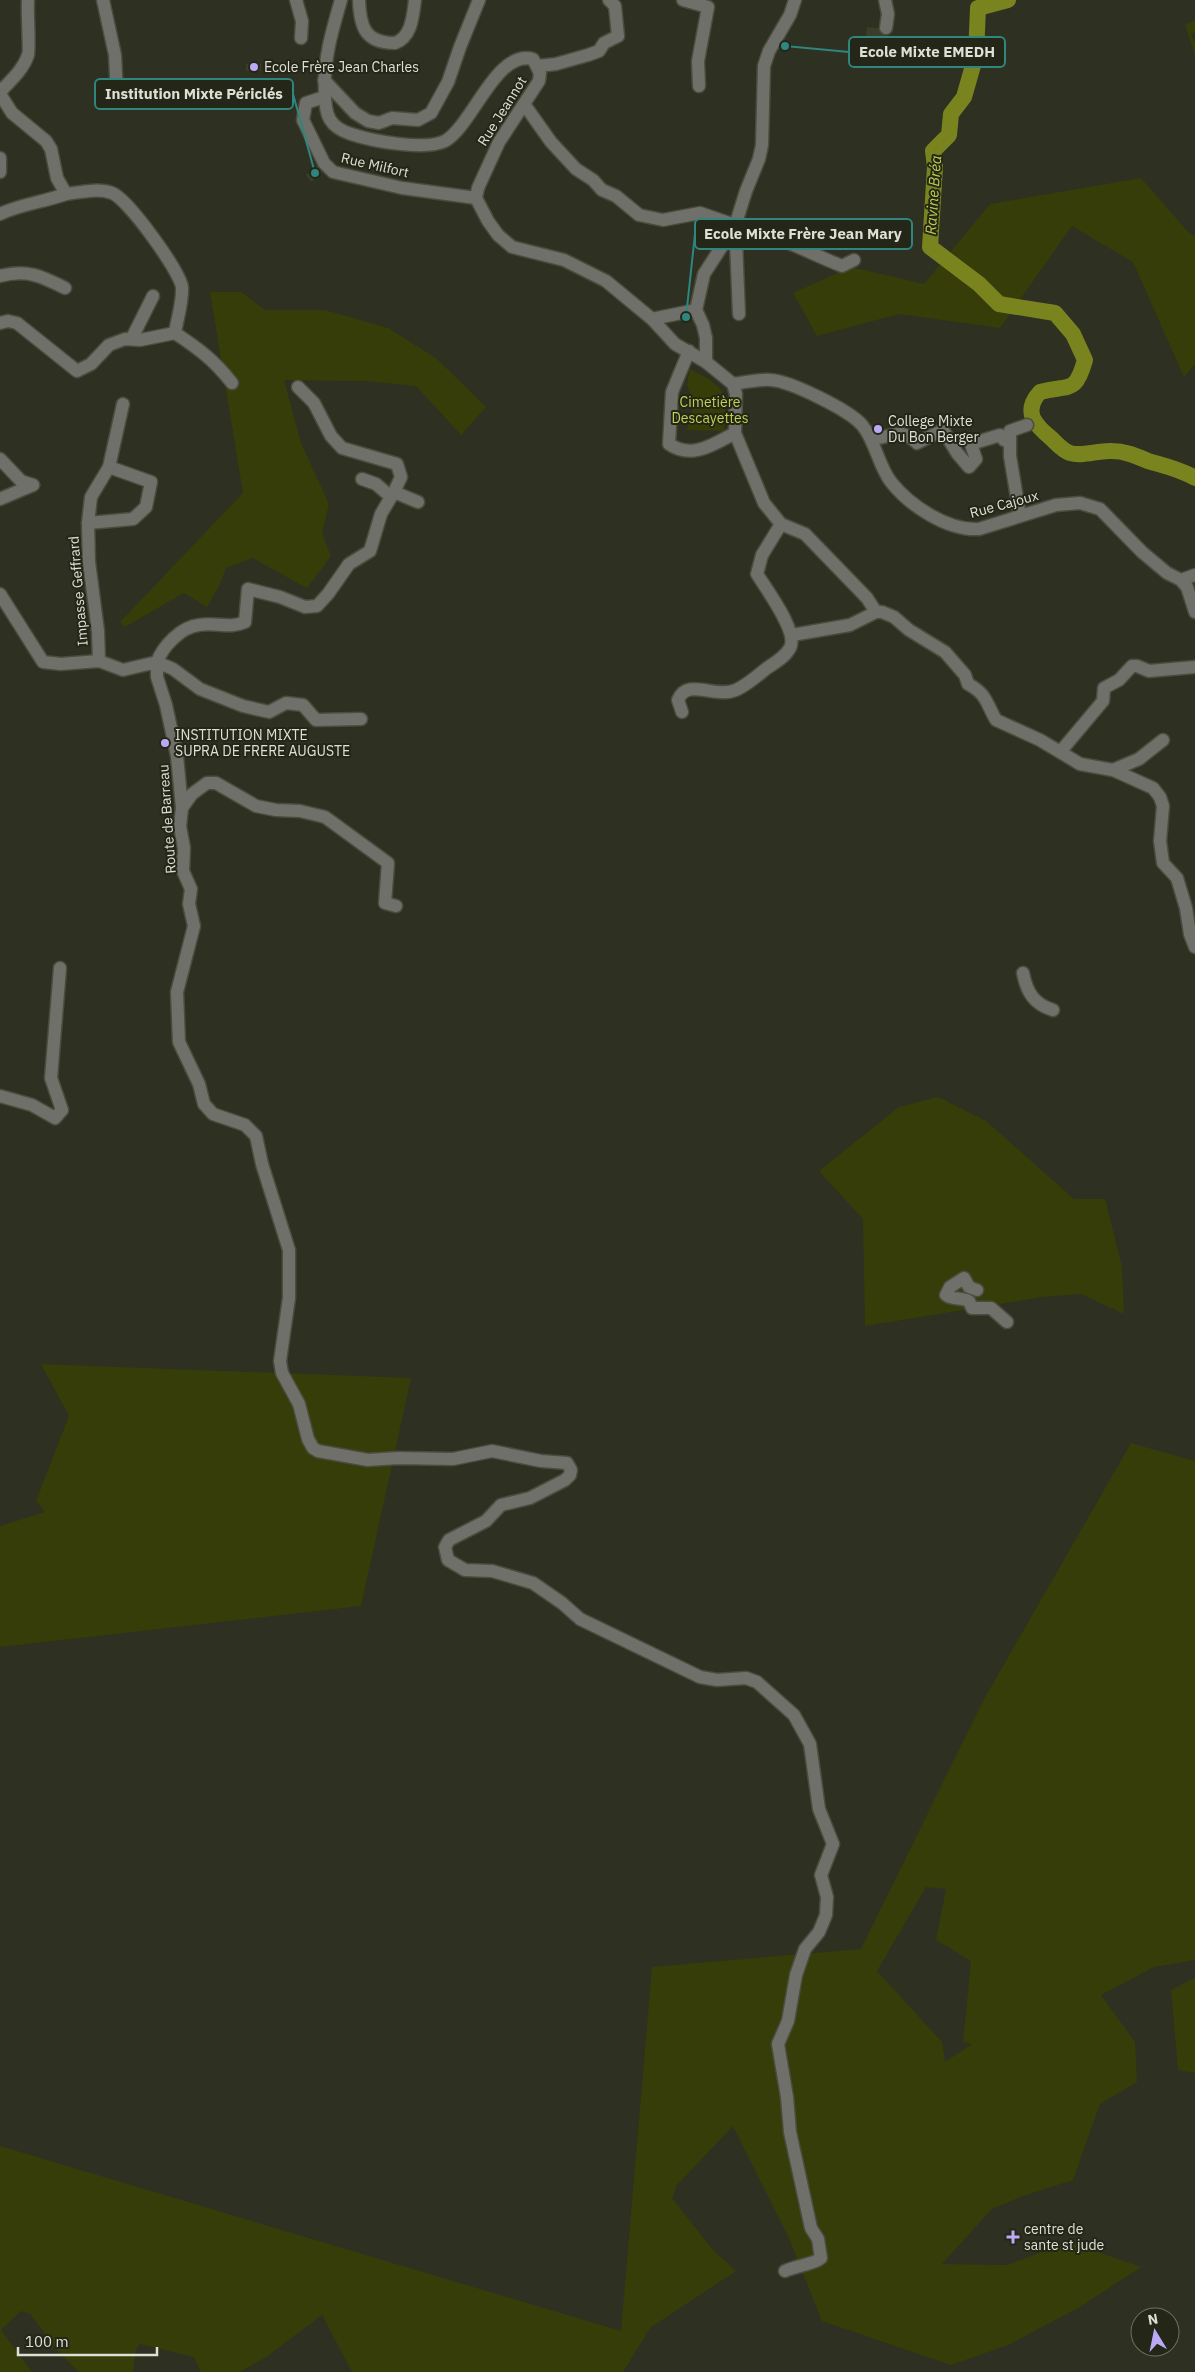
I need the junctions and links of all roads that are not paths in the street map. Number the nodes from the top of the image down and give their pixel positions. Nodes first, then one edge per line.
1 (28, 0) edge
2 (103, 0) edge
3 (296, 0) edge
4 (341, 0) edge
5 (359, 0) edge
6 (415, 0) edge
7 (479, 0) edge
8 (609, 0) edge
9 (683, 0) edge
10 (795, 0) edge
11 (885, 0) edge
12 (886, 28) dead end
13 (301, 38) dead end
14 (538, 66) junction
15 (324, 80) junction
16 (699, 86) dead end
17 (0, 93) edge
18 (118, 96) dead end
19 (325, 100) junction
20 (524, 104) junction
21 (0, 158) edge
22 (0, 172) edge
23 (66, 194) junction
24 (476, 198) junction
25 (0, 214) edge
26 (735, 228) junction
27 (854, 260) dead end
28 (0, 276) edge
29 (65, 288) dead end
30 (153, 296) dead end
31 (696, 310) junction
32 (739, 314) dead end
33 (652, 319) junction
34 (0, 323) edge
35 (175, 333) junction
36 (132, 338) junction
37 (689, 351) junction
38 (706, 362) junction
39 (232, 383) dead end
40 (733, 384) junction
41 (298, 387) dead end
42 (124, 404) dead end
43 (1028, 424) dead end
44 (735, 433) junction
45 (1010, 436) junction
46 (871, 438) junction
47 (0, 459) edge
48 (108, 467) junction
49 (362, 479) dead end
50 (392, 495) junction
51 (0, 499) edge
52 (418, 502) dead end
53 (1020, 516) junction
54 (88, 523) junction
55 (782, 524) junction
56 (1195, 575) edge
57 (1181, 580) junction
58 (0, 594) edge
59 (876, 612) junction
60 (1195, 612) edge
61 (792, 635) junction
62 (99, 662) junction
63 (157, 662) junction
64 (1195, 667) edge
65 (682, 712) dead end
66 (361, 719) dead end
67 (1163, 740) dead end
68 (1061, 751) junction
69 (1113, 770) junction
70 (182, 808) junction
71 (396, 906) dead end
72 (1195, 947) edge
73 (60, 968) dead end
74 (1023, 973) dead end
75 (1054, 1010) dead end
76 (0, 1096) edge
77 (977, 1290) dead end
78 (1006, 1322) dead end
79 (785, 2271) dead end

1 - 17 street
2 - 18 street
3 - 13 street
4 - 15 street, Rue Jeannot
5 - 6 street
7 - 15 street
8 - 14 street
9 - 16 street
10 - 26 street
11 - 12 street
14 - 19 street, Rue Jeannot
14 - 20 street, Rue Jeannot
15 - 19 street, Rue Jeannot
17 - 23 street
19 - 24 street, Rue Milfort
20 - 24 street, Rue Jeannot
20 - 26 street
21 - 22 street
23 - 25 street
23 - 35 street
24 - 33 street
26 - 27 street
26 - 31 street
26 - 32 street
28 - 29 street
30 - 36 street
31 - 33 street
31 - 38 street
33 - 37 street
34 - 36 street
35 - 36 street
35 - 39 street
37 - 38 street
37 - 44 street
38 - 40 street
40 - 44 street
40 - 46 street, Rue Cajoux
41 - 50 street
42 - 48 street, Impasse Geffrard
43 - 45 street
44 - 55 street
45 - 46 street
45 - 53 street
46 - 53 street, Rue Cajoux
47 - 51 street
48 - 54 street, Impasse Geffrard
48 - 54 street
49 - 50 street
50 - 52 street
50 - 63 street
53 - 57 street, Rue Cajoux
54 - 62 street, Impasse Geffrard
55 - 59 street
55 - 61 street
56 - 57 street
57 - 60 street
58 - 62 street
59 - 61 street
59 - 68 street
61 - 65 street
62 - 63 street
63 - 66 street
63 - 70 street, Route de Barreau
64 - 68 street
67 - 69 street
68 - 69 street
69 - 72 street
70 - 71 street
70 - 79 street, Route de Barreau
73 - 76 street
74 - 75 street
77 - 78 street

